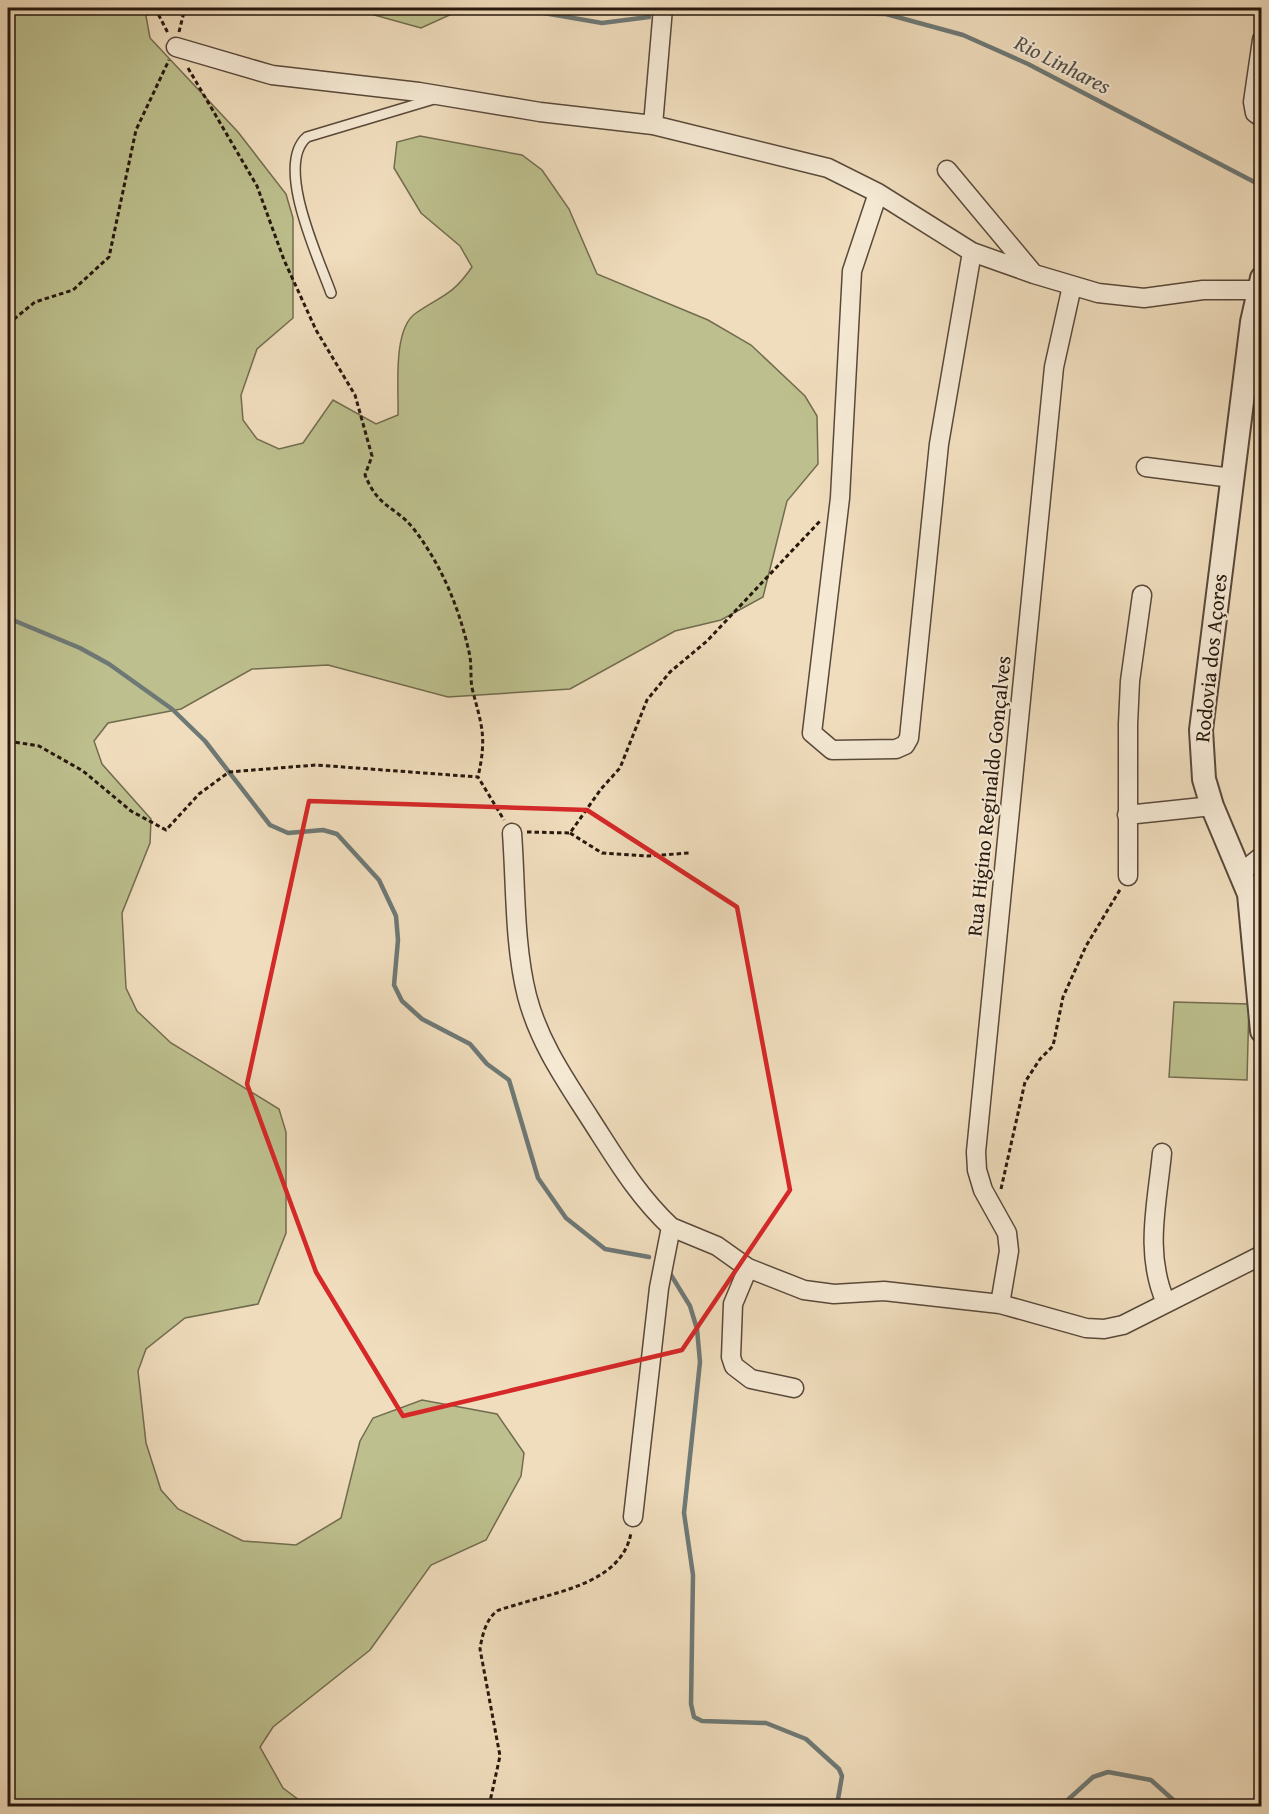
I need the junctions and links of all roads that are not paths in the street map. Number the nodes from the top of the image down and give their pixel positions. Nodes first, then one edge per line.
1 (663, 8) edge
2 (1262, 40) edge
3 (176, 47) road end
4 (442, 96) junction
5 (1262, 118) edge
6 (653, 125) junction
7 (947, 170) dead end
8 (878, 193) junction
9 (972, 252) junction
10 (1034, 274) junction
11 (1260, 284) edge
12 (1072, 286) junction
13 (331, 293) dead end
14 (1146, 467) dead end
15 (1232, 478) junction
16 (1142, 595) dead end
17 (1212, 806) junction
18 (1127, 814) junction
19 (512, 833) road end
20 (1262, 856) edge
21 (1242, 872) junction
22 (1128, 876) road end
23 (1260, 973) edge
24 (1262, 1031) edge
25 (1162, 1154) dead end
26 (671, 1227) junction
27 (1262, 1254) edge
28 (748, 1268) junction
29 (1166, 1303) junction
30 (1000, 1304) junction
31 (794, 1388) dead end
32 (633, 1517) road end

1 - 6 street
2 - 5 street
3 - 4 street
4 - 6 street
4 - 13 lane
6 - 8 street
7 - 10 street
8 - 9 street
8 - 9 street
9 - 10 street
10 - 12 street
11 - 12 street
11 - 15 street, Rodovia dos Açores
12 - 30 street, Rua Higino Reginaldo Gonçalves
14 - 15 street
15 - 17 street, Rodovia dos Açores
16 - 18 street
17 - 18 street
17 - 21 street, Rodovia dos Açores
18 - 22 street
19 - 26 street
20 - 21 street
21 - 23 street, Rodovia dos Açores
23 - 24 street, Rodovia dos Açores
25 - 29 street
26 - 28 street
26 - 32 street
27 - 29 street
28 - 30 street
28 - 31 street
29 - 30 street

